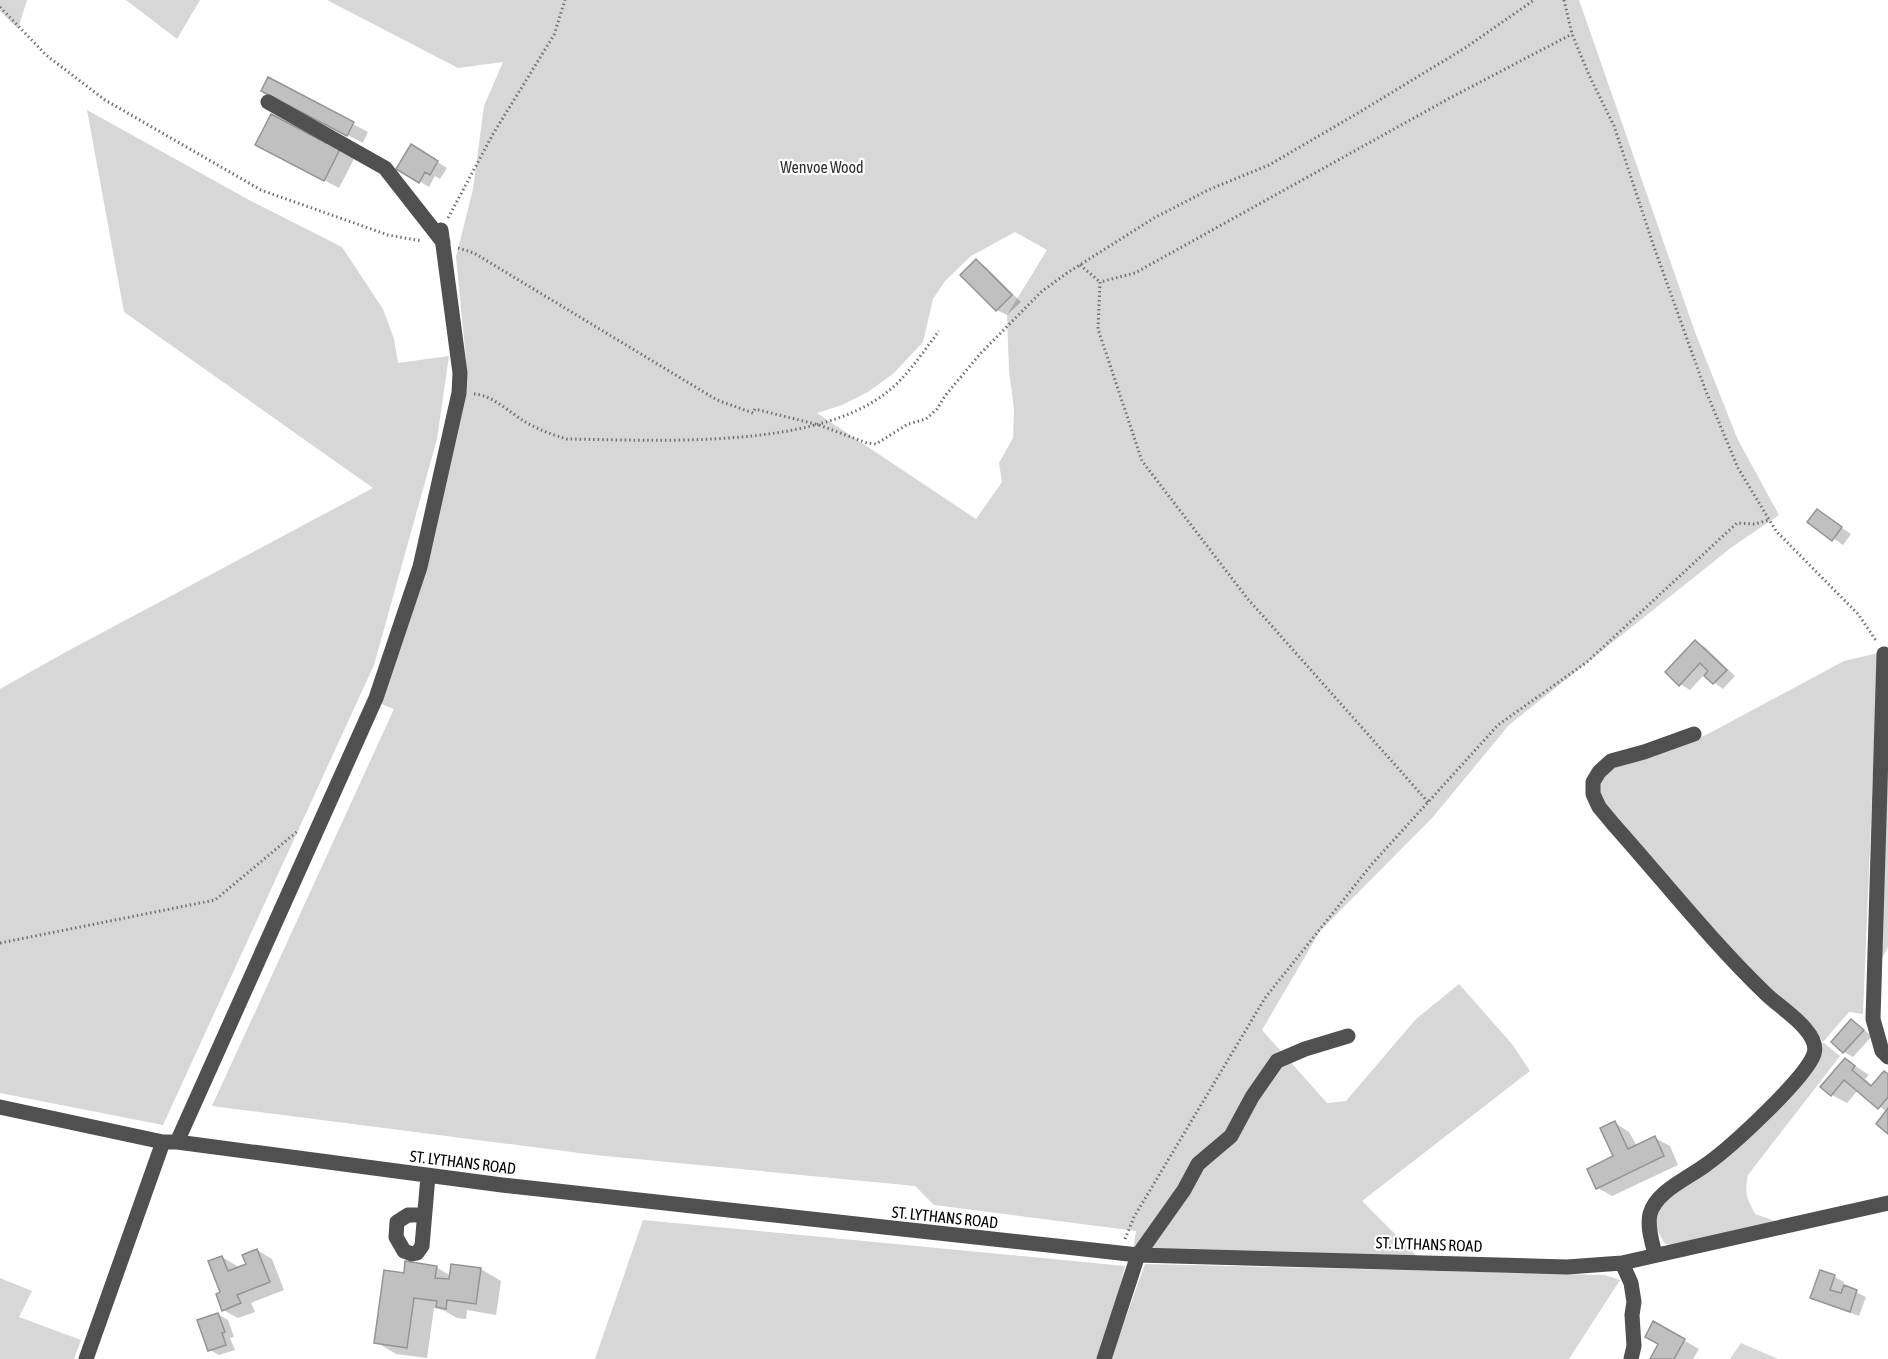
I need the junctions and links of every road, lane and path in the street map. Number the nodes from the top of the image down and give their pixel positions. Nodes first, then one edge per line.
1 (565, 0) edge
2 (1534, 0) edge
3 (1563, 0) edge
4 (0, 7) edge
5 (1572, 33) junction
6 (268, 102) dead end
7 (442, 239) junction
8 (1080, 265) junction
9 (1100, 282) junction
10 (939, 331) dead end
11 (459, 393) junction
12 (819, 425) junction
13 (1769, 520) junction
14 (1884, 654) joint
15 (1694, 734) dead end
16 (1428, 802) junction
17 (303, 826) dead end
18 (0, 943) edge
19 (1348, 1036) dead end
20 (1888, 1057) edge
21 (0, 1107) edge
22 (170, 1142) junction
23 (428, 1176) junction
24 (1888, 1203) edge
25 (424, 1215) dead end
26 (1119, 1253) junction
27 (1655, 1254) junction
28 (1138, 1255) junction
29 (1622, 1263) junction
30 (86, 1359) edge
31 (1104, 1359) edge
32 (1631, 1359) edge

1 - 7 path
2 - 8 path
3 - 5 path
4 - 7 path
5 - 9 path
5 - 13 path
6 - 7 street
7 - 11 street
7 - 12 path
8 - 9 path
8 - 12 path
9 - 16 path
10 - 12 path
11 - 12 path
11 - 22 street
13 - 14 path
13 - 16 path
14 - 20 street
15 - 27 street
16 - 26 path
17 - 18 path
19 - 28 street
21 - 22 street, ST. LYTHANS ROAD
22 - 23 street, ST. LYTHANS ROAD
22 - 30 street
23 - 25 street
23 - 26 street, ST. LYTHANS ROAD
24 - 27 street, ST. LYTHANS ROAD
26 - 28 street, ST. LYTHANS ROAD
27 - 29 street, ST. LYTHANS ROAD
28 - 29 street, ST. LYTHANS ROAD
28 - 31 street
29 - 32 street

